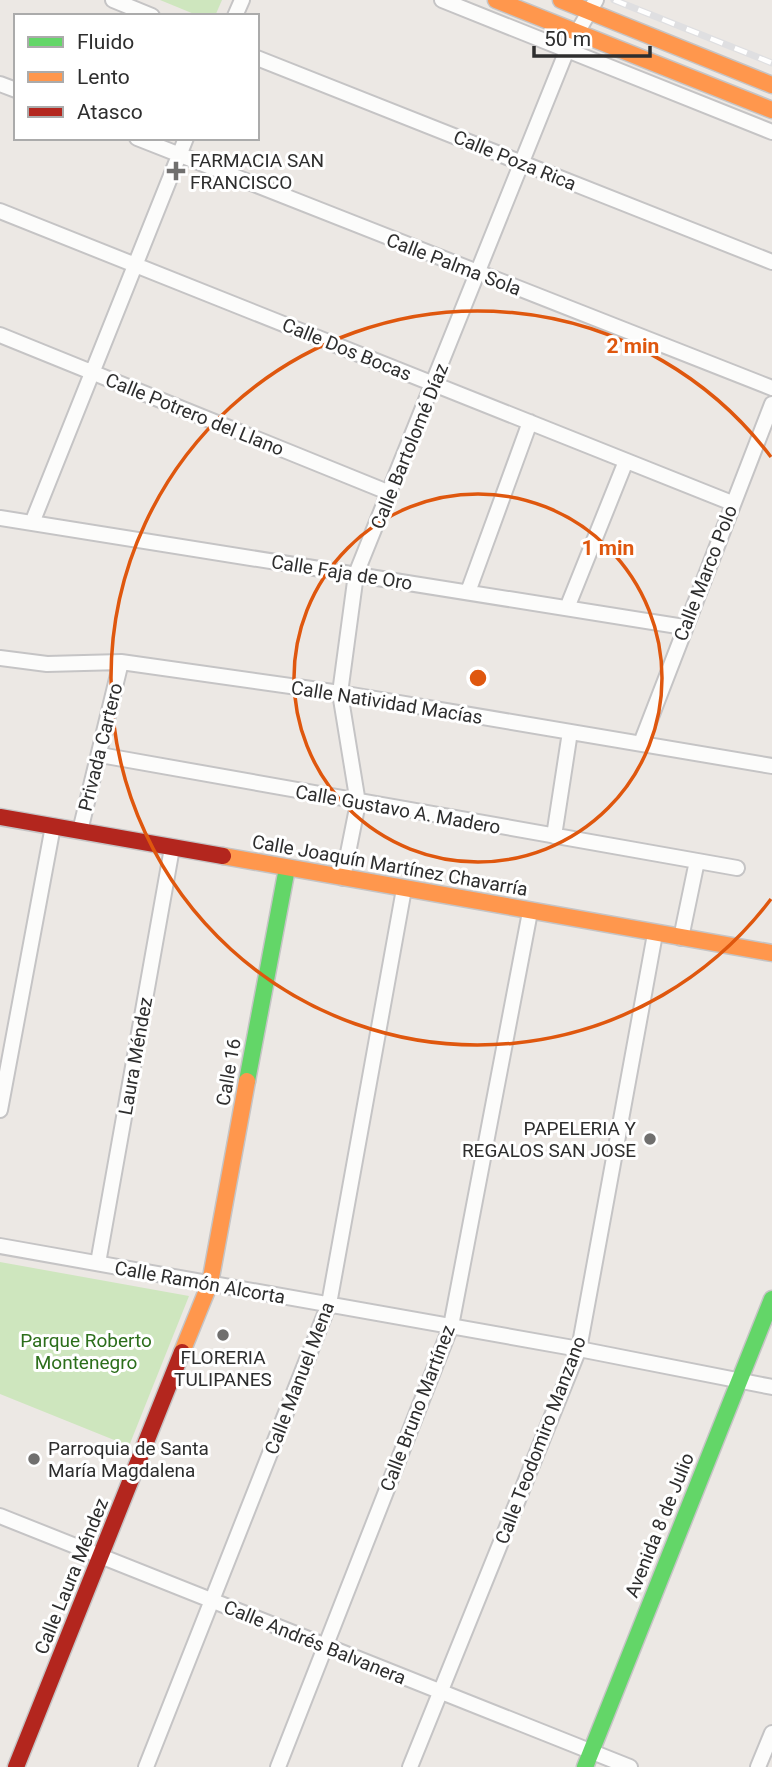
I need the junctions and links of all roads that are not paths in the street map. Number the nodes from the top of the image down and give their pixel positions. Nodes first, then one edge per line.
1 (113, 0) edge
2 (442, 0) edge
3 (496, 0) edge
4 (561, 0) edge
5 (593, 6) edge
6 (147, 14) edge
7 (578, 33) junction
8 (567, 50) junction
9 (259, 59) edge
10 (772, 85) edge
11 (772, 110) edge
12 (772, 132) edge
13 (142, 140) edge
14 (185, 140) edge
15 (179, 155) junction
16 (522, 163) junction
17 (0, 211) edge
18 (772, 262) edge
19 (135, 265) junction
20 (478, 274) junction
21 (0, 335) edge
22 (92, 373) junction
23 (434, 383) junction
24 (772, 388) edge
25 (772, 404) edge
26 (530, 422) junction
27 (626, 461) junction
28 (390, 493) junction
29 (732, 503) junction
30 (0, 518) edge
31 (32, 523) junction
32 (356, 574) junction
33 (468, 592) junction
34 (567, 608) junction
35 (684, 627) junction
36 (0, 658) edge
37 (121, 662) junction
38 (340, 693) junction
39 (570, 732) junction
40 (641, 743) junction
41 (100, 755) junction
42 (772, 766) edge
43 (358, 803) junction
44 (0, 817) edge
45 (52, 827) junction
46 (80, 831) junction
47 (554, 836) junction
48 (173, 848) junction
49 (697, 861) junction
50 (287, 868) junction
51 (737, 868) dead end
52 (343, 878) junction
53 (404, 889) junction
54 (530, 912) junction
55 (655, 934) junction
56 (681, 938) junction
57 (772, 953) edge
58 (0, 1110) edge
59 (0, 1246) edge
60 (98, 1264) junction
61 (210, 1283) junction
62 (772, 1299) edge
63 (329, 1304) junction
64 (451, 1326) junction
65 (579, 1349) junction
66 (740, 1380) junction
67 (772, 1387) edge
68 (0, 1516) edge
69 (101, 1558) junction
70 (212, 1601) junction
71 (325, 1646) junction
72 (440, 1692) junction
73 (772, 1733) edge
74 (591, 1751) junction
75 (16, 1767) edge
76 (146, 1767) edge
77 (278, 1767) edge
78 (410, 1767) edge
79 (585, 1767) edge
80 (630, 1767) edge
81 (758, 1767) edge

1 - 6 street
2 - 8 street
3 - 7 street
4 - 5 street
5 - 7 street, Calle Bartolomé Díaz
5 - 10 street
7 - 8 street, Calle Bartolomé Díaz
7 - 11 street
8 - 12 street
8 - 16 street, Calle Bartolomé Díaz
9 - 16 street, Calle Poza Rica
13 - 15 street, Calle Palma Sola
14 - 15 street
15 - 19 street
15 - 20 street, Calle Palma Sola
16 - 18 street, Calle Poza Rica
16 - 20 street, Calle Bartolomé Díaz
17 - 19 street, Calle Dos Bocas
19 - 22 street
19 - 23 street, Calle Dos Bocas
20 - 23 street, Calle Bartolomé Díaz
20 - 24 street, Calle Palma Sola
21 - 22 street, Calle Potrero del Llano
22 - 28 street, Calle Potrero del Llano
22 - 31 street
23 - 26 street, Calle Dos Bocas
23 - 28 street, Calle Bartolomé Díaz
25 - 29 street, Calle Marco Polo
26 - 27 street, Calle Dos Bocas
26 - 33 street
27 - 29 street, Calle Dos Bocas
27 - 34 street
28 - 32 street, Calle Bartolomé Díaz
29 - 35 street, Calle Marco Polo
30 - 31 street, Calle Faja de Oro
31 - 32 street, Calle Faja de Oro
32 - 33 street, Calle Faja de Oro
32 - 38 street, Calle Bartolomé Díaz
33 - 34 street, Calle Faja de Oro
34 - 35 street, Calle Faja de Oro
35 - 40 street, Calle Marco Polo
36 - 37 street, Calle Natividad Macías
37 - 38 street, Calle Natividad Macías
37 - 41 street, Privada Cartero
38 - 39 street, Calle Natividad Macías
38 - 43 street, Calle Bartolomé Díaz
39 - 40 street, Calle Natividad Macías
39 - 47 street
40 - 42 street, Calle Natividad Macías
41 - 43 street, Calle Gustavo A. Madero
41 - 46 street, Privada Cartero
43 - 47 street, Calle Gustavo A. Madero
43 - 52 street, Calle Bartolomé Díaz
44 - 45 street, Calle Joaquín Martínez Chavarría
45 - 46 street, Calle Joaquín Martínez Chavarría
45 - 58 street
46 - 48 street, Calle Joaquín Martínez Chavarría
47 - 49 street, Calle Gustavo A. Madero
48 - 50 street, Calle Joaquín Martínez Chavarría
48 - 60 street, Laura Méndez
49 - 51 street, Calle Gustavo A. Madero
49 - 56 street
50 - 52 street, Calle Joaquín Martínez Chavarría
50 - 61 street, Calle 16
52 - 53 street, Calle Joaquín Martínez Chavarría
53 - 54 street, Calle Joaquín Martínez Chavarría
53 - 63 street, Calle Manuel Mena
54 - 55 street, Calle Joaquín Martínez Chavarría
54 - 64 street, Calle Bruno Martínez
55 - 56 street, Calle Joaquín Martínez Chavarría
55 - 65 street, Calle Teodomiro Manzano
56 - 57 street, Calle Joaquín Martínez Chavarría
59 - 60 street, Calle Ramón Alcorta
60 - 61 street, Calle Ramón Alcorta
61 - 63 street, Calle Ramón Alcorta
61 - 69 street, Calle Laura Méndez
62 - 66 street, Avenida 8 de Julio
63 - 64 street, Calle Ramón Alcorta
63 - 70 street, Calle Manuel Mena
64 - 65 street, Calle Ramón Alcorta
64 - 71 street, Calle Bruno Martínez
65 - 66 street, Calle Ramón Alcorta
65 - 72 street, Calle Teodomiro Manzano
66 - 67 street, Calle Ramón Alcorta
66 - 74 street, Avenida 8 de Julio
68 - 69 street, Calle Andrés Balvanera
69 - 70 street, Calle Andrés Balvanera
69 - 75 street, Calle Laura Méndez
70 - 71 street, Calle Andrés Balvanera
70 - 76 street, Calle Manuel Mena
71 - 72 street, Calle Andrés Balvanera
71 - 77 street, Calle Bruno Martínez
72 - 74 street, Calle Andrés Balvanera
72 - 78 street, Calle Teodomiro Manzano
73 - 81 street
74 - 79 street, Avenida 8 de Julio
74 - 80 street, Calle Andrés Balvanera

